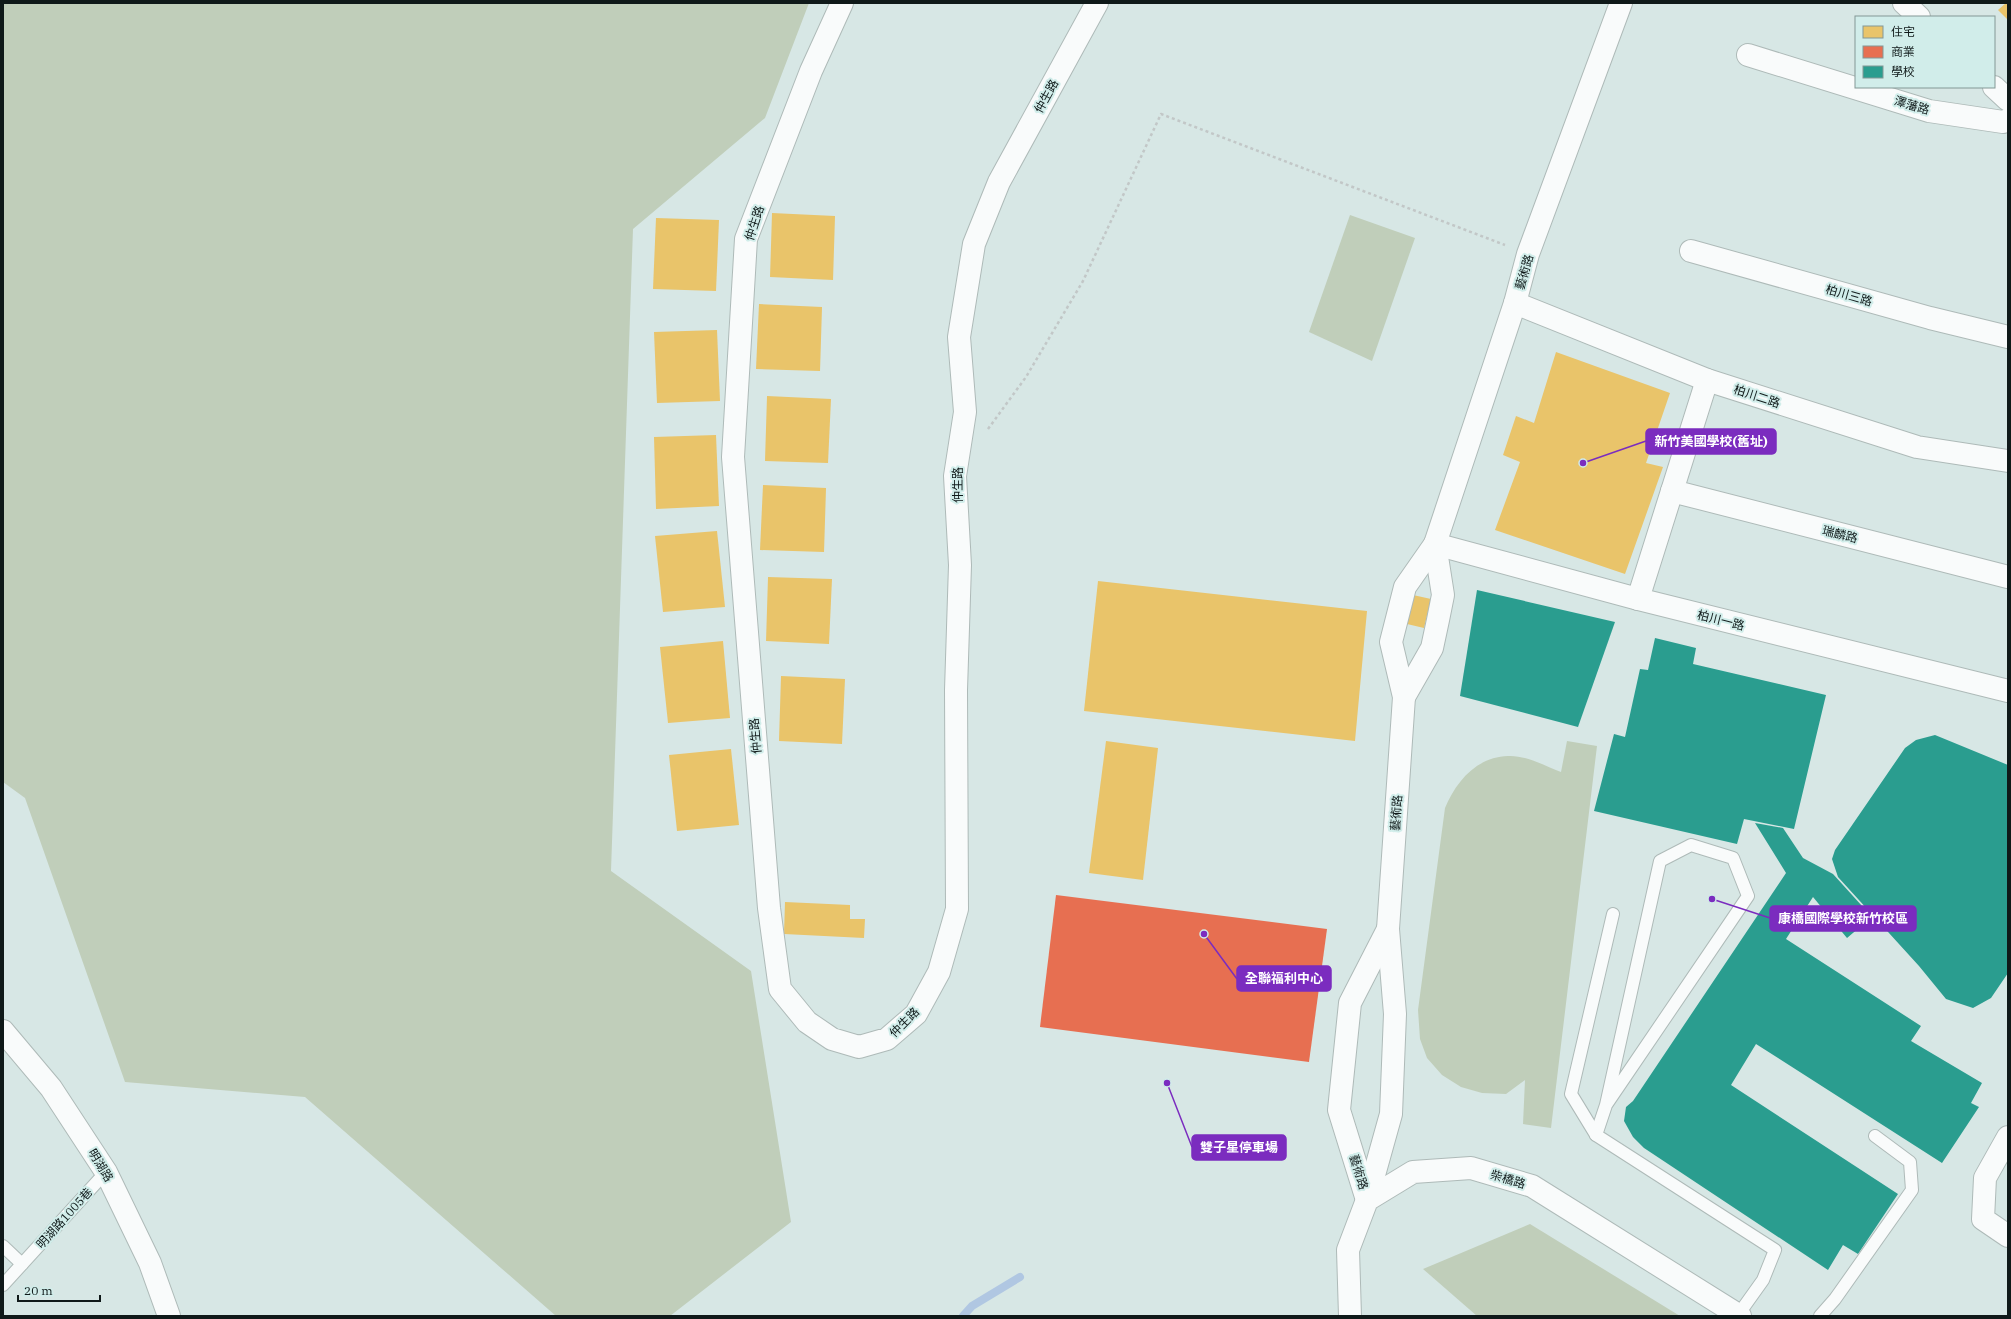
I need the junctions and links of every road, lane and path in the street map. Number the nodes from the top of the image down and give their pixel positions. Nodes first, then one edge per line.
1 (842, 3) edge
2 (1096, 3) edge
3 (1621, 3) edge
4 (1904, 3) edge
5 (1918, 16) edge
6 (1748, 55) dead end
7 (1995, 88) edge
8 (2008, 100) edge
9 (2008, 120) edge
10 (1690, 251) dead end
11 (1528, 254) junction
12 (1515, 303) junction
13 (2008, 337) edge
14 (1707, 380) junction
15 (986, 433) dead end
16 (2008, 461) edge
17 (1672, 491) junction
18 (1435, 544) junction
19 (2008, 577) edge
20 (1638, 599) junction
21 (2008, 691) edge
22 (1404, 697) junction
23 (1612, 914) dead end
24 (1388, 929) junction
25 (3, 1031) edge
26 (1606, 1106) junction
27 (1596, 1135) junction
28 (1875, 1136) dead end
29 (2008, 1137) edge
30 (106, 1172) junction
31 (1367, 1200) junction
32 (2008, 1236) edge
33 (3, 1246) edge
34 (22, 1264) junction
35 (3, 1285) edge
36 (1739, 1315) edge
37 (170, 1316) edge
38 (1350, 1316) edge
39 (1820, 1316) edge

1 - 2 street, 仲生路
3 - 11 street, 藝術路
4 - 5 street
6 - 9 street, 澤藩路
7 - 8 street
10 - 13 street, 柏川三路
11 - 12 street, 藝術路
11 - 15 path
12 - 14 street, 柏川二路
12 - 18 street, 藝術路
14 - 16 street, 柏川二路
14 - 17 street
17 - 19 street, 瑞麟路
17 - 20 street
18 - 20 street, 柏川一路
18 - 22 street, 藝術路
18 - 22 street, 藝術路
20 - 21 street, 柏川一路
22 - 24 street, 藝術路
23 - 27 lane
24 - 31 street, 藝術路
24 - 31 street, 藝術路
25 - 30 street, 明湖路
26 - 26 lane
26 - 27 lane
27 - 36 lane
28 - 39 lane
29 - 32 street
30 - 34 lane, 明湖路1005巷
30 - 37 street, 明湖路
31 - 36 street, 柴橋路
31 - 38 street
33 - 34 lane
34 - 35 lane, 明湖路1005巷

